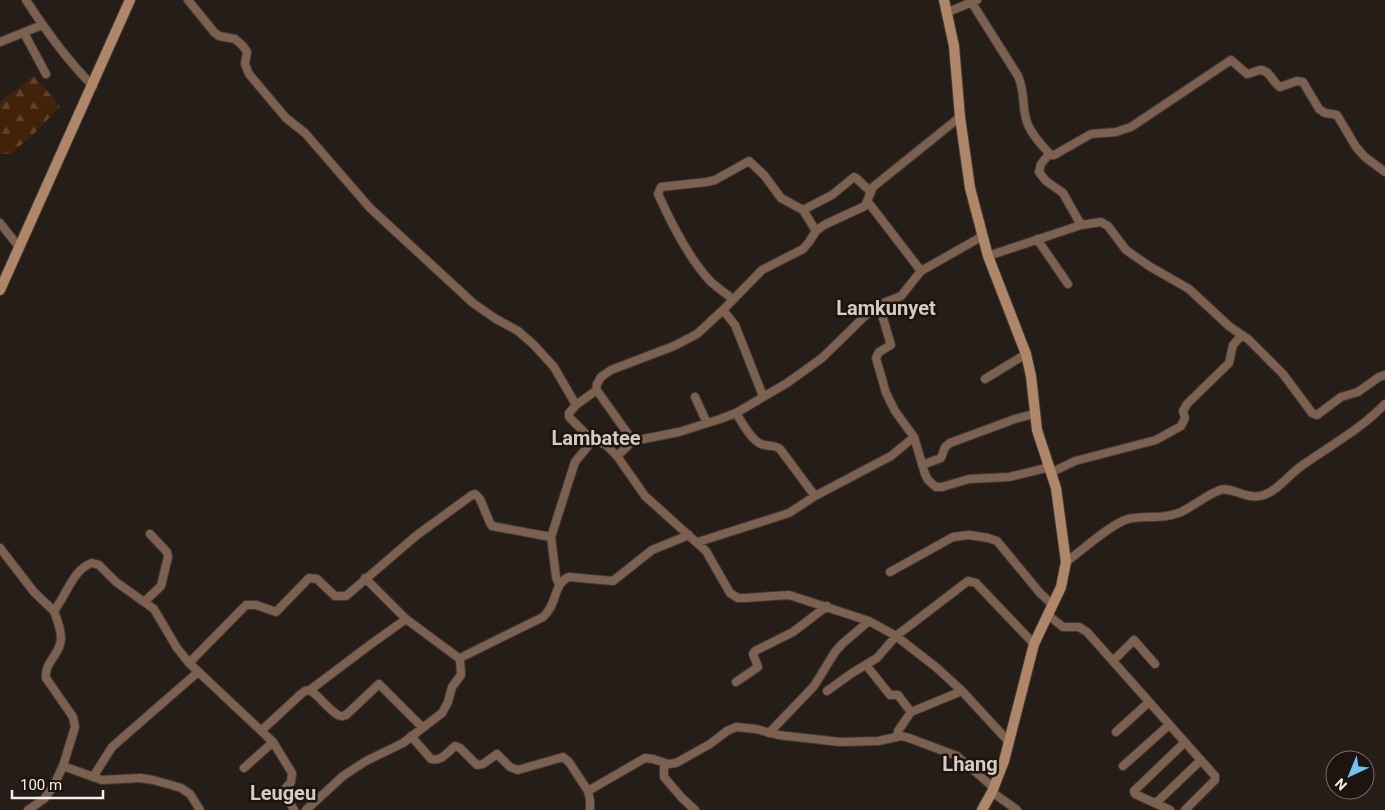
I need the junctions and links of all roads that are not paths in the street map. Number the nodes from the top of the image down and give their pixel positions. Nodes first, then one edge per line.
1 (26, 0) edge
2 (130, 0) edge
3 (188, 0) edge
4 (944, 0) edge
5 (975, 1) edge
6 (948, 12) junction
7 (42, 25) junction
8 (24, 33) junction
9 (0, 42) edge
10 (46, 74) dead end
11 (93, 86) junction
12 (960, 116) junction
13 (1049, 154) junction
14 (1385, 172) edge
15 (870, 191) junction
16 (868, 202) junction
17 (802, 210) junction
18 (0, 223) edge
19 (1081, 225) junction
20 (816, 231) junction
21 (982, 237) junction
22 (1037, 239) junction
23 (19, 247) junction
24 (988, 256) junction
25 (921, 271) junction
26 (1068, 284) dead end
27 (0, 290) edge
28 (733, 299) junction
29 (879, 305) junction
30 (723, 310) junction
31 (1242, 335) junction
32 (1026, 354) junction
33 (1385, 375) edge
34 (985, 379) dead end
35 (596, 392) junction
36 (763, 396) junction
37 (695, 397) dead end
38 (1385, 404) edge
39 (576, 405) junction
40 (736, 413) junction
41 (1034, 414) junction
42 (707, 424) junction
43 (914, 437) junction
44 (593, 440) junction
45 (632, 441) junction
46 (617, 456) junction
47 (922, 465) junction
48 (1051, 469) junction
49 (815, 496) junction
50 (150, 534) dead end
51 (689, 535) junction
52 (551, 537) junction
53 (698, 542) junction
54 (0, 548) edge
55 (1066, 562) junction
56 (890, 572) dead end
57 (365, 578) junction
58 (559, 585) junction
59 (145, 601) junction
60 (827, 606) junction
61 (1050, 610) junction
62 (54, 611) junction
63 (406, 619) junction
64 (869, 621) junction
65 (896, 636) junction
66 (1034, 644) junction
67 (460, 659) junction
68 (1113, 661) junction
69 (189, 663) junction
70 (1155, 664) dead end
71 (866, 665) junction
72 (198, 672) junction
73 (736, 682) dead end
74 (310, 690) junction
75 (827, 691) dead end
76 (962, 691) junction
77 (1149, 702) junction
78 (910, 712) junction
79 (1169, 725) junction
80 (423, 728) junction
81 (262, 730) junction
82 (1116, 732) dead end
83 (769, 733) junction
84 (411, 736) junction
85 (896, 737) junction
86 (1008, 741) junction
87 (273, 742) junction
88 (1184, 742) junction
89 (1201, 760) junction
90 (664, 763) junction
91 (63, 766) junction
92 (1123, 766) dead end
93 (244, 768) dead end
94 (93, 777) junction
95 (992, 790) junction
96 (588, 792) junction
97 (1156, 803) junction
98 (28, 810) edge
99 (200, 810) edge
100 (294, 810) edge
101 (306, 810) edge
102 (590, 810) edge
103 (695, 810) edge
104 (982, 810) edge
105 (1017, 810) edge
106 (1170, 810) edge
107 (1185, 810) edge

1 - 7 street
2 - 11 street
3 - 39 street
4 - 6 street
5 - 6 street
5 - 13 street
6 - 12 street
7 - 8 street
7 - 11 street
8 - 9 street
8 - 10 street
11 - 23 street
12 - 15 street
12 - 21 street
13 - 14 street
13 - 19 street
15 - 16 street
15 - 17 street
16 - 20 street
16 - 25 street
17 - 20 street
17 - 28 street
18 - 23 street
19 - 22 street
19 - 31 street
20 - 28 street
21 - 24 street
21 - 25 street
22 - 24 street
22 - 26 street
23 - 27 street
24 - 32 street
25 - 29 street
28 - 30 street
29 - 36 street
29 - 43 street
30 - 35 street
30 - 36 street
31 - 33 street
31 - 48 street
32 - 34 street
32 - 41 street
35 - 39 street
35 - 45 street
36 - 40 street
37 - 42 street
38 - 55 street
39 - 44 street
40 - 42 street
40 - 49 street
41 - 47 street
41 - 48 street
42 - 45 street
43 - 47 street
43 - 49 street
44 - 46 street
44 - 52 street
45 - 46 street
46 - 51 street
47 - 48 street
48 - 55 street
49 - 53 street
50 - 59 street
51 - 53 street
51 - 58 street
52 - 57 street
52 - 58 street
53 - 60 street
54 - 62 street
55 - 61 street
56 - 61 street
57 - 63 street
57 - 69 street
58 - 67 street
59 - 62 street
59 - 69 street
60 - 64 street
60 - 73 street
61 - 66 street
61 - 68 street
62 - 91 street
63 - 67 street
63 - 74 street
64 - 65 street
64 - 83 street
65 - 66 street
65 - 71 street
65 - 76 street
66 - 86 street
67 - 80 street
68 - 70 street
68 - 77 street
69 - 72 street
71 - 75 street
71 - 78 street
72 - 81 street
72 - 94 street
74 - 80 street
74 - 81 street
76 - 78 street
76 - 86 street
77 - 79 street
77 - 82 street
78 - 85 street
79 - 88 street
79 - 92 street
80 - 84 street
81 - 87 street
83 - 85 street
83 - 90 street
84 - 96 street
84 - 101 street
85 - 95 street
86 - 95 street
87 - 93 street
87 - 100 street
88 - 89 street
88 - 97 street
89 - 97 street
89 - 107 street
90 - 96 street
90 - 103 street
91 - 94 street
91 - 98 street
94 - 99 street
95 - 104 street
95 - 105 street
96 - 102 street
97 - 106 street

